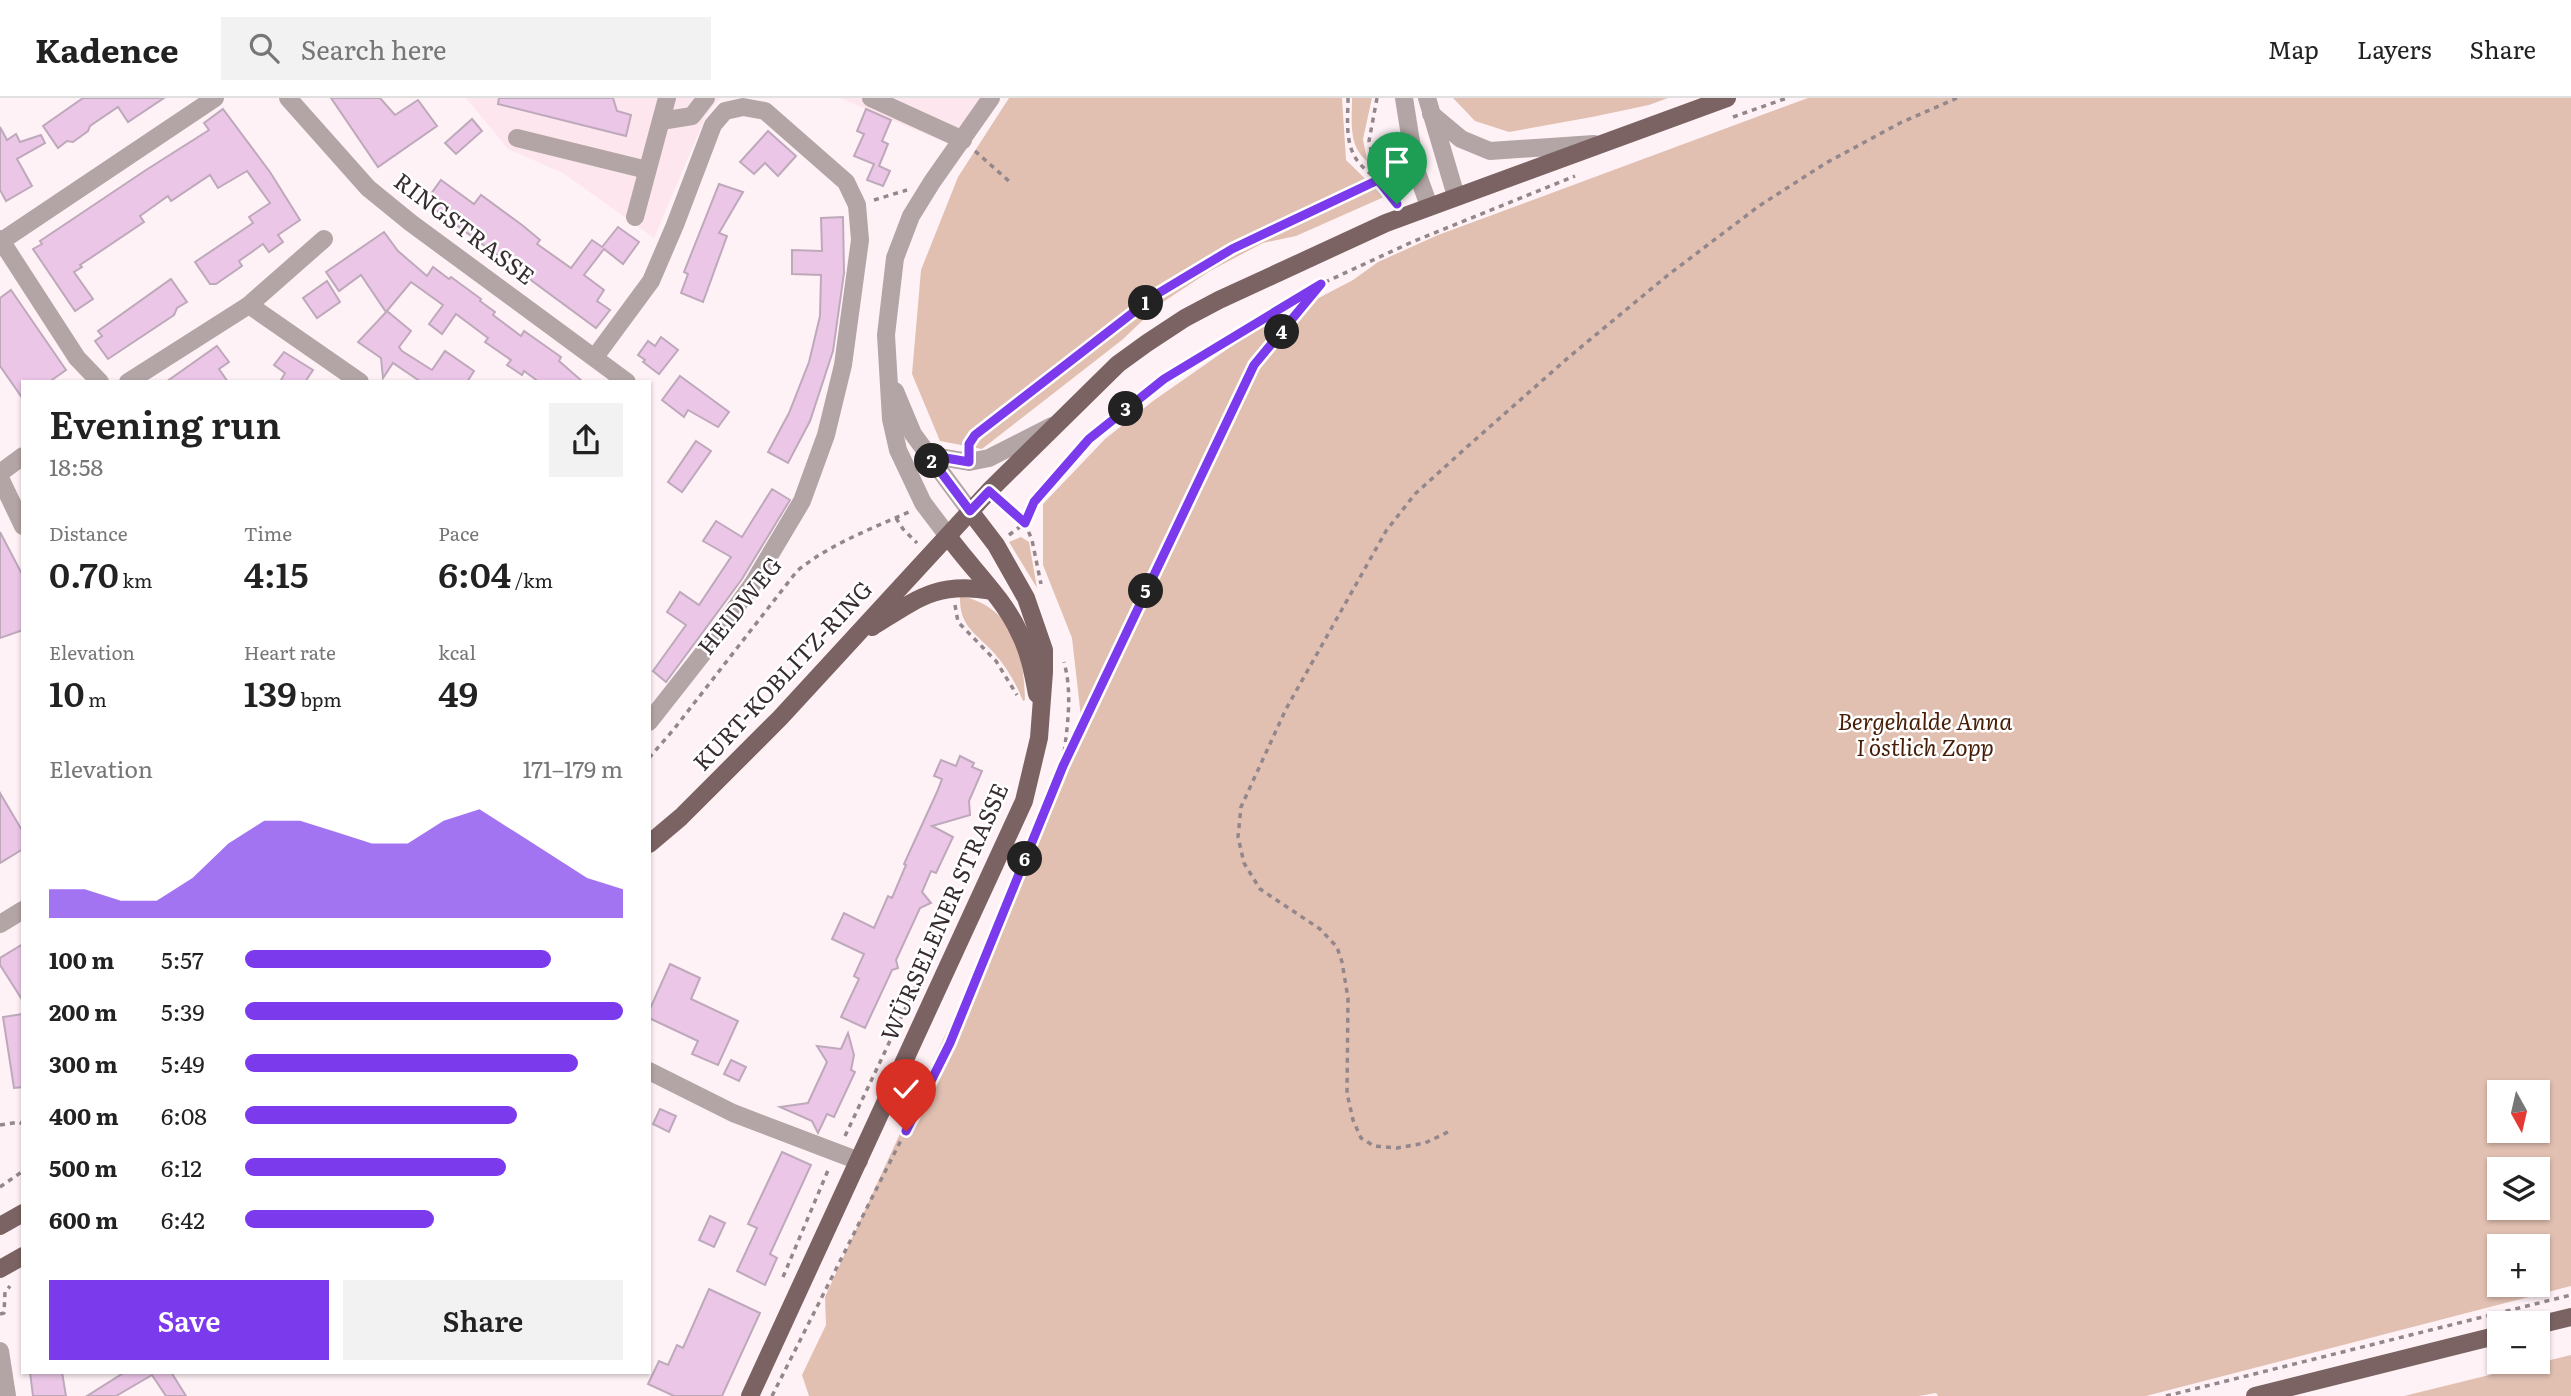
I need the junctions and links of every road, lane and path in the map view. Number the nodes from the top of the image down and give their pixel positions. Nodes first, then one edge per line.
1 (215, 98) edge
2 (288, 98) edge
3 (667, 98) edge
4 (706, 98) edge
5 (871, 98) edge
6 (991, 98) edge
7 (1348, 98) edge
8 (1377, 98) edge
9 (1404, 98) edge
10 (1727, 98) edge
11 (1787, 98) edge
12 (1957, 98) edge
13 (1429, 106) edge
14 (660, 121) junction
15 (1723, 121) dead end
16 (517, 138) dead end
17 (963, 140) junction
18 (1601, 144) junction
19 (647, 170) junction
20 (1584, 172) dead end
21 (1378, 180) junction
22 (932, 182) junction
23 (1010, 182) dead end
24 (1456, 196) junction
25 (1397, 204) dead end
26 (857, 205) junction
27 (1429, 206) junction
28 (635, 217) dead end
29 (324, 239) dead end
30 (0, 241) edge
31 (1321, 284) junction
32 (249, 305) junction
33 (595, 357) junction
34 (887, 368) junction
35 (98, 380) edge
36 (131, 380) edge
37 (357, 380) edge
38 (624, 380) edge
39 (1056, 425) junction
40 (928, 455) junction
41 (21, 457) edge
42 (969, 462) junction
43 (0, 473) edge
44 (0, 478) edge
45 (989, 491) junction
46 (970, 511) junction
47 (896, 518) dead end
48 (21, 522) edge
49 (948, 536) junction
50 (956, 587) junction
51 (992, 591) junction
52 (854, 638) junction
53 (1019, 704) dead end
54 (1040, 708) junction
55 (651, 719) edge
56 (651, 756) edge
57 (651, 842) edge
58 (21, 911) edge
59 (0, 924) edge
60 (944, 926) dead end
61 (651, 1072) edge
62 (21, 1123) edge
63 (0, 1125) edge
64 (1448, 1132) dead end
65 (838, 1152) junction
66 (859, 1161) junction
67 (21, 1174) edge
68 (0, 1187) edge
69 (21, 1214) edge
70 (0, 1226) edge
71 (21, 1257) edge
72 (0, 1269) edge
73 (782, 1278) dead end
74 (12, 1284) dead end
75 (2571, 1295) edge
76 (0, 1314) edge
77 (2571, 1317) edge
78 (2550, 1322) edge
79 (2487, 1338) edge
80 (0, 1351) edge
81 (7, 1396) edge
82 (750, 1396) edge
83 (772, 1396) edge
84 (2166, 1396) edge
85 (2255, 1396) edge

1 - 30 street
2 - 33 street, RINGSTRASSE
3 - 14 street
4 - 14 street
5 - 17 street
6 - 17 street
7 - 21 path
8 - 21 path
9 - 27 street
10 - 18 main road
11 - 15 path
12 - 64 path
13 - 18 street
13 - 24 street
14 - 19 street
16 - 19 street
17 - 22 street
17 - 23 path
18 - 24 main road
19 - 28 street
20 - 31 path
21 - 25 path
21 - 42 path
22 - 26 path
22 - 34 street
24 - 27 main road
26 - 33 street
26 - 55 street
27 - 39 main road
29 - 32 street
30 - 35 street
31 - 45 path
31 - 83 path
32 - 36 street
32 - 37 street
33 - 38 street, RINGSTRASSE
34 - 40 street
34 - 49 street
39 - 42 street
39 - 45 main road
40 - 42 street
40 - 46 street
41 - 43 street
44 - 48 street
45 - 46 main road
46 - 49 main road
46 - 54 main road, WÜRSELENER STRASSE
47 - 56 path, HEIDWEG
49 - 51 main road, WÜRSELENER STRASSE
49 - 52 main road, KURT-KOBLITZ-RING
50 - 51 main road
50 - 52 main road
50 - 53 path
51 - 54 main road, WÜRSELENER STRASSE
52 - 57 main road, KURT-KOBLITZ-RING
54 - 66 main road, WÜRSELENER STRASSE
58 - 59 street
60 - 65 path
61 - 65 street
62 - 63 path
65 - 66 street
65 - 73 path
66 - 82 main road, WÜRSELENER STRASSE
67 - 68 path
69 - 70 main road
71 - 72 main road
74 - 76 path
75 - 84 path
77 - 78 main road
79 - 85 main road
80 - 81 street

